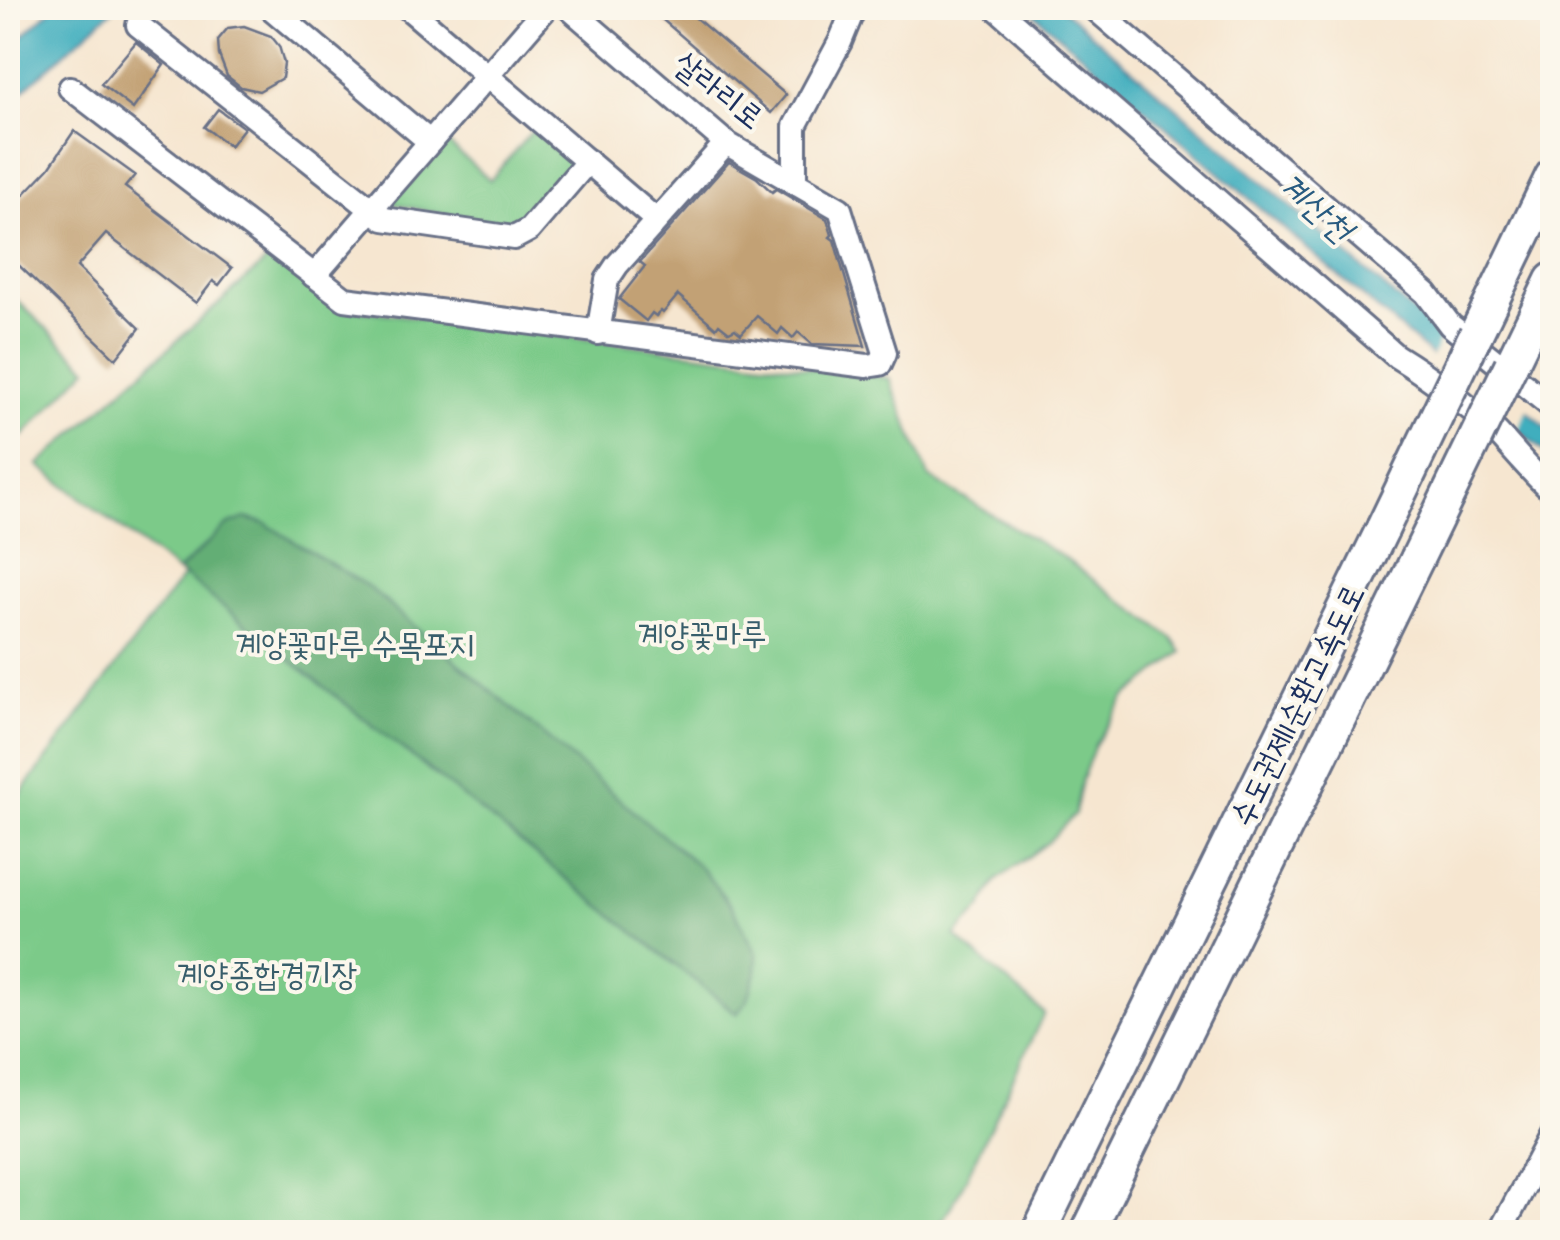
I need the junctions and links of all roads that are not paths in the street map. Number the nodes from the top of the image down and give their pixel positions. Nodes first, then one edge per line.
1 (271, 8) edge
2 (408, 8) edge
3 (546, 8) edge
4 (569, 8) edge
5 (854, 8) edge
6 (996, 8) edge
7 (1094, 8) edge
8 (138, 26) dead end
9 (488, 75) junction
10 (70, 88) dead end
11 (430, 142) junction
12 (726, 143) junction
13 (588, 161) junction
14 (1550, 177) edge
15 (795, 181) junction
16 (372, 209) junction
17 (656, 220) junction
18 (314, 276) junction
19 (1552, 280) edge
20 (598, 333) junction
21 (1552, 407) edge
22 (1552, 491) edge
23 (1552, 1134) edge
24 (1040, 1232) edge
25 (1088, 1232) edge
26 (1501, 1232) edge

1 - 11 street
2 - 9 street
3 - 9 street
4 - 12 street, 살라리로
5 - 15 street
6 - 22 street
7 - 21 street
8 - 16 street
9 - 11 street
9 - 13 street
10 - 18 street
11 - 16 street
12 - 15 street, 살라리로
12 - 17 street
13 - 16 street
13 - 17 street
14 - 24 highway, 수도권제1순환고속도로, bridge
15 - 20 street, 살라리로
16 - 18 street
17 - 20 street
18 - 20 street
19 - 25 highway, 수도권제1순환고속도로, bridge
23 - 26 street

